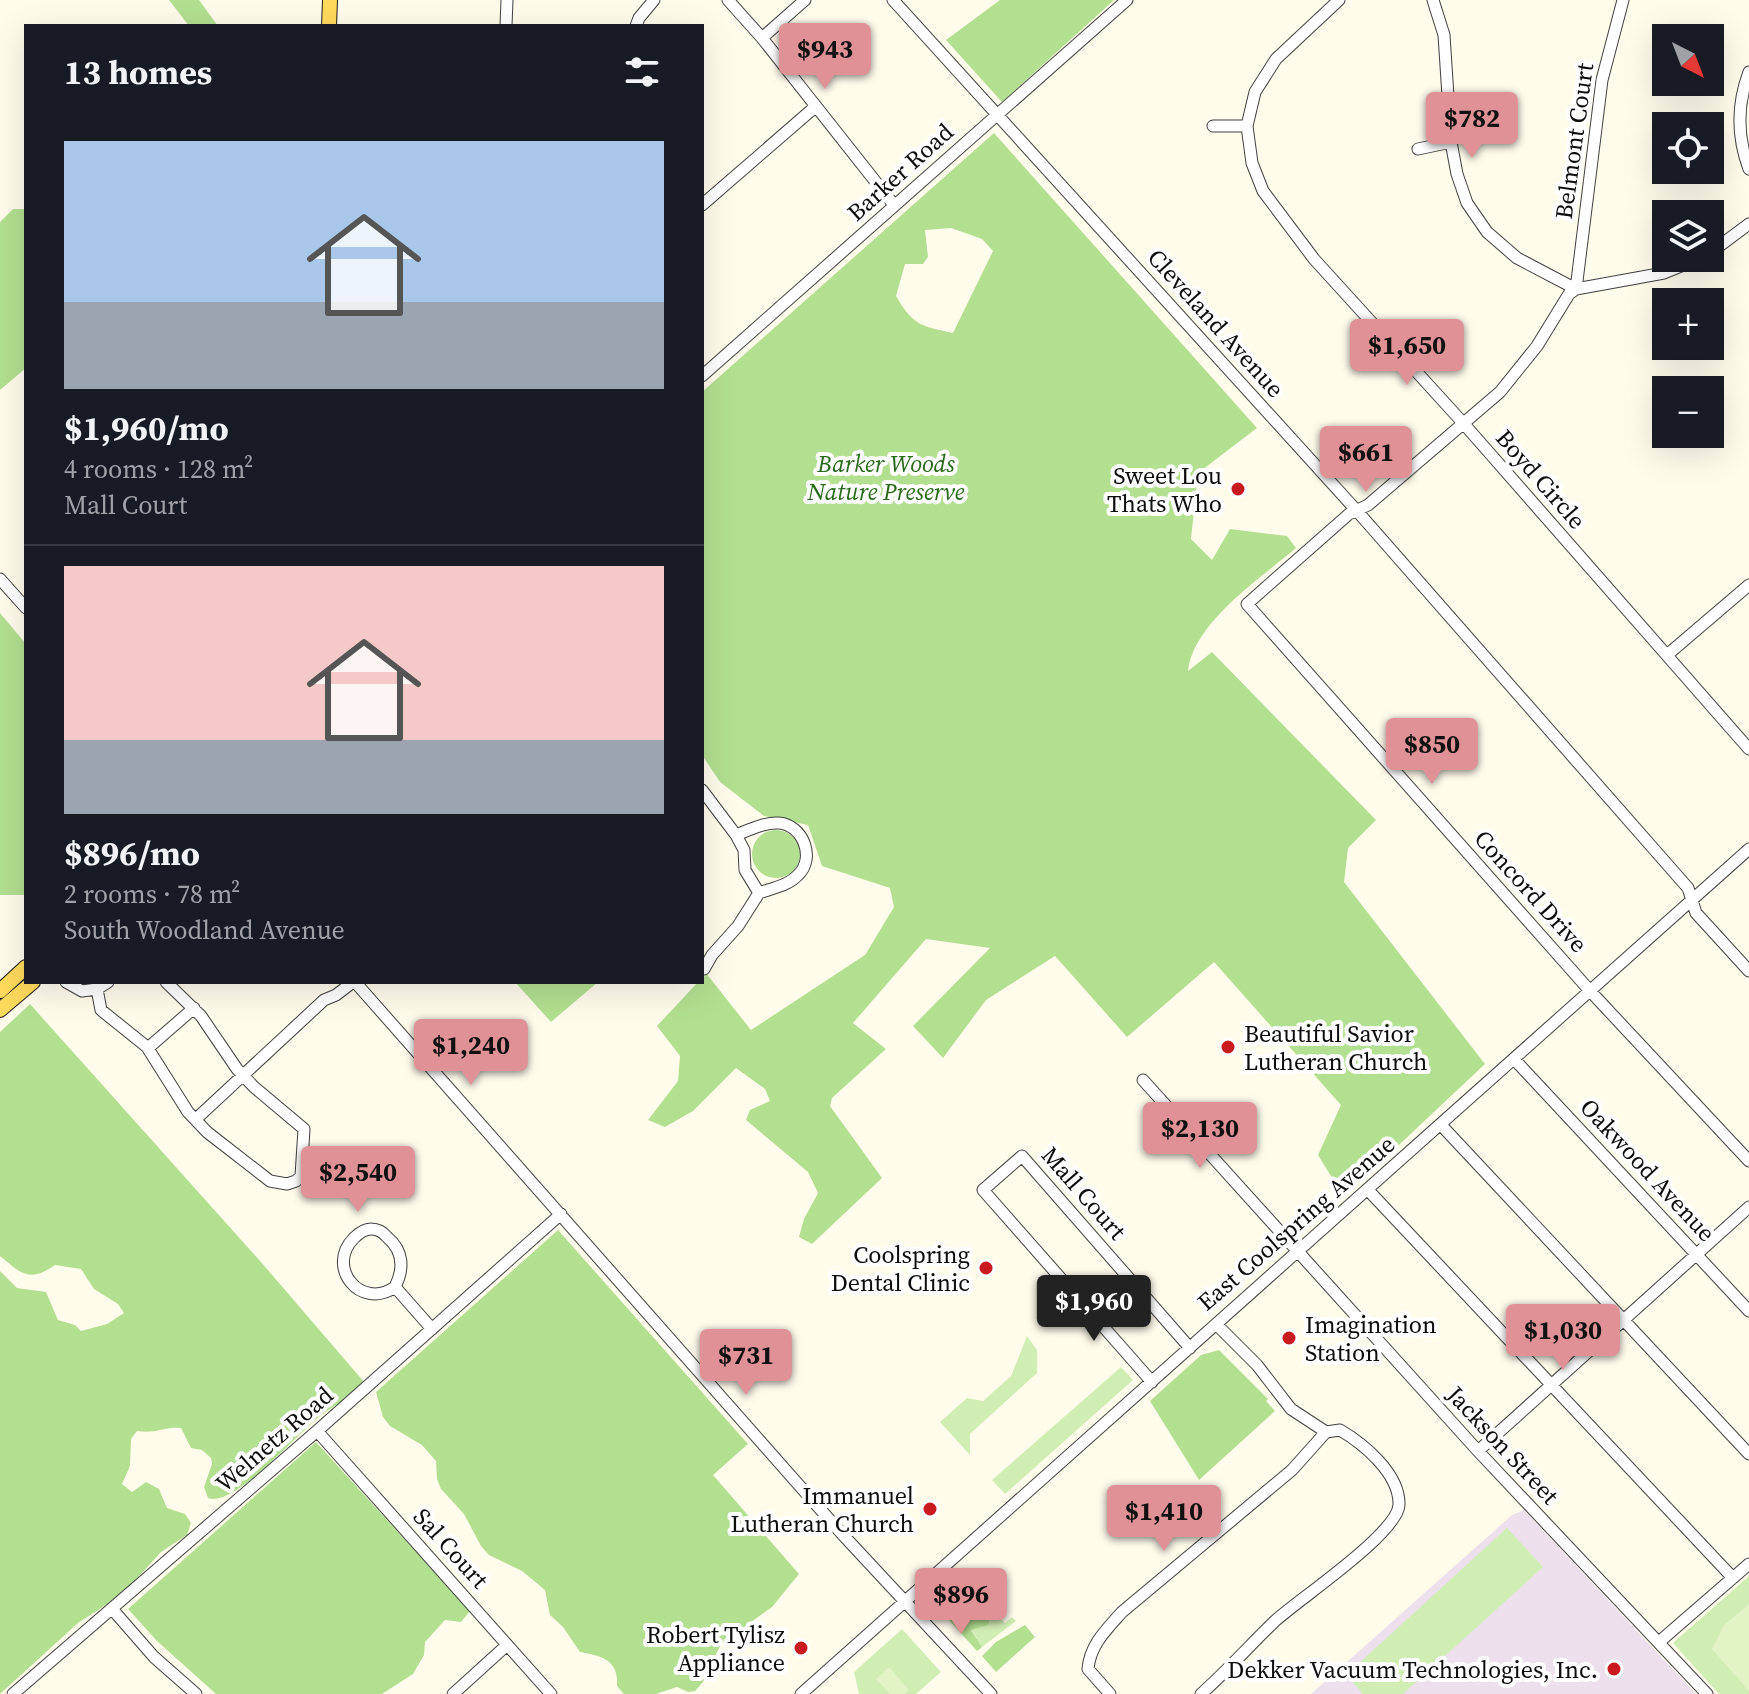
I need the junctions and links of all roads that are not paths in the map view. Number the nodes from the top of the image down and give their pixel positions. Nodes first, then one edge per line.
1 (330, 0) edge
2 (507, 0) edge
3 (654, 0) edge
4 (728, 0) edge
5 (805, 0) edge
6 (893, 0) edge
7 (1127, 0) edge
8 (1339, 0) edge
9 (1433, 0) edge
10 (1623, 0) edge
11 (329, 24) edge
12 (506, 24) edge
13 (637, 24) edge
14 (762, 38) junction
15 (1749, 72) edge
16 (815, 107) junction
17 (996, 115) junction
18 (1213, 126) dead end
19 (1247, 126) junction
20 (1451, 142) junction
21 (1418, 149) dead end
22 (1749, 169) edge
23 (704, 203) edge
24 (894, 205) junction
25 (1749, 224) edge
26 (1724, 243) edge
27 (1666, 272) edge
28 (1576, 289) junction
29 (704, 374) edge
30 (1464, 424) junction
31 (1357, 511) junction
32 (0, 579) edge
33 (1749, 585) edge
34 (24, 606) edge
35 (1667, 655) junction
36 (1749, 749) edge
37 (704, 793) edge
38 (736, 835) junction
39 (1749, 849) edge
40 (759, 893) junction
41 (1692, 900) junction
42 (24, 969) edge
43 (704, 969) edge
44 (1749, 971) edge
45 (31, 984) edge
46 (70, 984) edge
47 (97, 984) edge
48 (168, 984) edge
49 (351, 984) edge
50 (356, 984) edge
51 (0, 991) edge
52 (1591, 992) junction
53 (194, 1008) junction
54 (0, 1010) edge
55 (148, 1048) junction
56 (1514, 1059) junction
57 (244, 1077) junction
58 (1143, 1080) dead end
59 (196, 1119) junction
60 (1441, 1125) junction
61 (1749, 1161) edge
62 (1368, 1190) junction
63 (1749, 1207) edge
64 (561, 1214) junction
65 (1297, 1252) junction
66 (1697, 1255) junction
67 (395, 1287) junction
68 (1749, 1311) edge
69 (1624, 1320) junction
70 (1216, 1324) junction
71 (432, 1329) junction
72 (1190, 1348) junction
73 (1152, 1382) junction
74 (1552, 1385) junction
75 (317, 1431) junction
76 (1326, 1432) junction
77 (1478, 1451) junction
78 (1749, 1454) edge
79 (1749, 1564) edge
80 (1733, 1578) junction
81 (906, 1602) junction
82 (113, 1610) junction
83 (1659, 1642) junction
84 (507, 1645) junction
85 (13, 1694) edge
86 (196, 1694) edge
87 (453, 1694) edge
88 (551, 1694) edge
89 (801, 1694) edge
90 (991, 1694) edge
91 (1110, 1694) edge
92 (1201, 1694) edge
93 (1707, 1694) edge

1 - 11 main road
2 - 12 street
3 - 13 street
4 - 14 street
5 - 14 street
6 - 17 street, Cleveland Avenue
7 - 17 street, Barker Road
8 - 19 street, Boyd Circle
9 - 20 street
10 - 28 street, Belmont Court
14 - 16 street
15 - 22 street
16 - 23 street
16 - 24 street
17 - 24 street, Barker Road
17 - 31 street, Cleveland Avenue
18 - 19 street
19 - 30 street, Boyd Circle
20 - 21 street
20 - 28 street
24 - 29 street, Barker Road
25 - 26 street
27 - 28 street
28 - 30 street
30 - 31 street
30 - 35 street, Boyd Circle
31 - 41 street, Cleveland Avenue
31 - 52 street, Concord Drive
32 - 34 street
33 - 35 street
35 - 36 street, Boyd Circle
37 - 38 street
38 - 40 street
38 - 40 street
39 - 41 street, East Coolspring Avenue
40 - 43 street
41 - 44 street, Cleveland Avenue
41 - 52 street, East Coolspring Avenue
42 - 51 main road
45 - 54 main road
46 - 47 street
47 - 55 street
48 - 53 street
49 - 57 street
50 - 64 street
52 - 56 street, East Coolspring Avenue
52 - 61 street, Concord Drive
53 - 55 street
53 - 57 street
55 - 59 street
56 - 60 street, East Coolspring Avenue
56 - 66 street, Oakwood Avenue
57 - 59 street
57 - 59 street
58 - 65 street, Jackson Street
60 - 62 street, East Coolspring Avenue
60 - 69 street
62 - 65 street, East Coolspring Avenue
62 - 74 street
63 - 66 street
64 - 71 street, Welnetz Road
64 - 81 street
65 - 70 street, East Coolspring Avenue
65 - 77 street, Jackson Street
66 - 68 street, Oakwood Avenue
66 - 69 street
67 - 67 street
67 - 71 street
69 - 74 street
69 - 78 street
70 - 72 street, East Coolspring Avenue
70 - 76 street
71 - 75 street, Welnetz Road
72 - 73 street, East Coolspring Avenue
72 - 73 street, Mall Court
73 - 81 street, East Coolspring Avenue
74 - 77 street
74 - 80 street
75 - 82 street, Welnetz Road
75 - 84 street, Sal Court
76 - 91 street
76 - 92 street
77 - 83 street, Jackson Street
79 - 80 street
80 - 83 street
81 - 89 street, East Coolspring Avenue
81 - 90 street
82 - 85 street, Welnetz Road
82 - 86 street
83 - 93 street, Jackson Street
84 - 87 street
84 - 88 street, Sal Court

